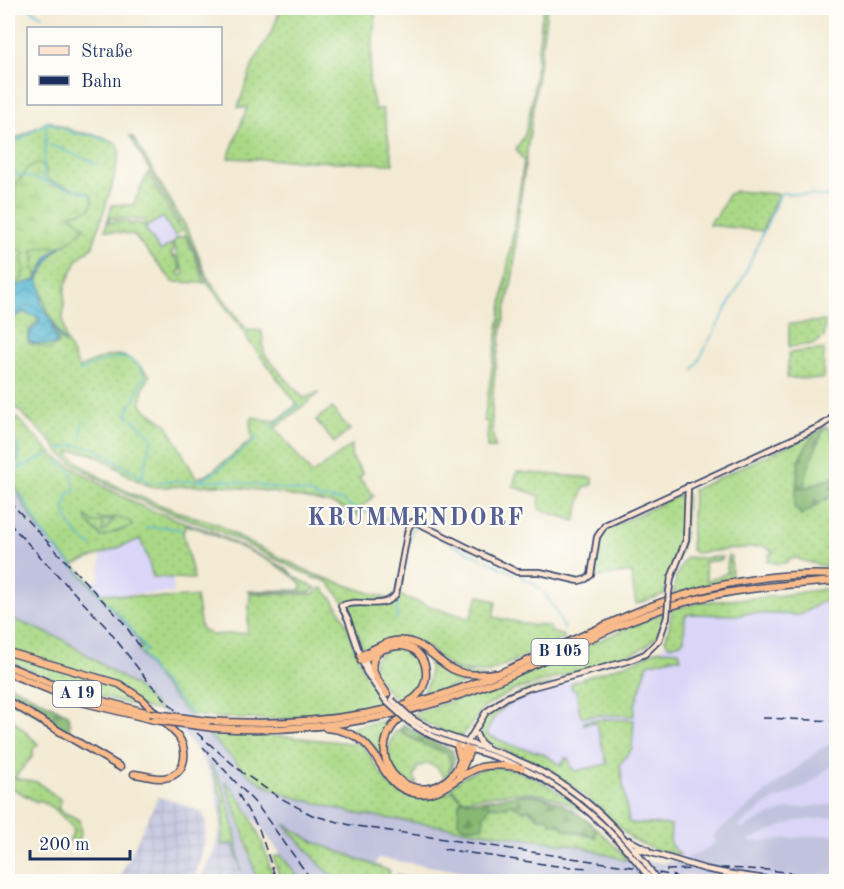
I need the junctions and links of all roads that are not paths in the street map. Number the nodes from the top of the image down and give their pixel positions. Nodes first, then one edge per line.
1 (837, 410) edge
2 (688, 486) junction
3 (837, 575) edge
4 (837, 581) edge
5 (8, 652) edge
6 (379, 652) junction
7 (361, 656) junction
8 (8, 666) edge
9 (8, 673) edge
10 (501, 673) junction
11 (456, 690) joint
12 (388, 698) junction
13 (8, 701) edge
14 (435, 703) junction
15 (396, 707) junction
16 (410, 720) junction
17 (477, 724) junction
18 (310, 727) junction
19 (476, 734) junction
20 (457, 746) junction
21 (468, 746) junction
22 (495, 751) junction
23 (460, 761) junction
24 (120, 767) dead end
25 (522, 768) junction
26 (134, 774) dead end
27 (452, 783) junction
28 (623, 835) junction
29 (620, 841) junction
30 (633, 848) junction
31 (653, 853) junction
32 (654, 880) edge
33 (788, 882) edge

1 - 2 street
2 - 7 street
2 - 17 street, bridge
3 - 10 highway, B 105
4 - 14 highway, B 105
5 - 26 highway
6 - 7 highway, A 19
6 - 12 highway
6 - 15 highway, A 19
7 - 10 highway
7 - 12 street
8 - 15 highway, A 19, bridge
9 - 18 highway, A 19, bridge
10 - 11 highway, B 105
11 - 15 highway, A 19
12 - 16 street, bridge
13 - 24 highway
14 - 18 highway, B 105
14 - 23 highway
16 - 20 street
16 - 21 street
17 - 19 street
17 - 21 street
18 - 27 highway
19 - 21 street
19 - 22 street
20 - 21 street
20 - 23 highway
21 - 22 street
21 - 23 highway
21 - 25 street
21 - 27 highway
22 - 28 street
25 - 27 highway
25 - 29 street
28 - 30 street
28 - 31 street
29 - 30 street
29 - 32 street, bridge
30 - 31 street
30 - 32 street, bridge
31 - 33 street, bridge

